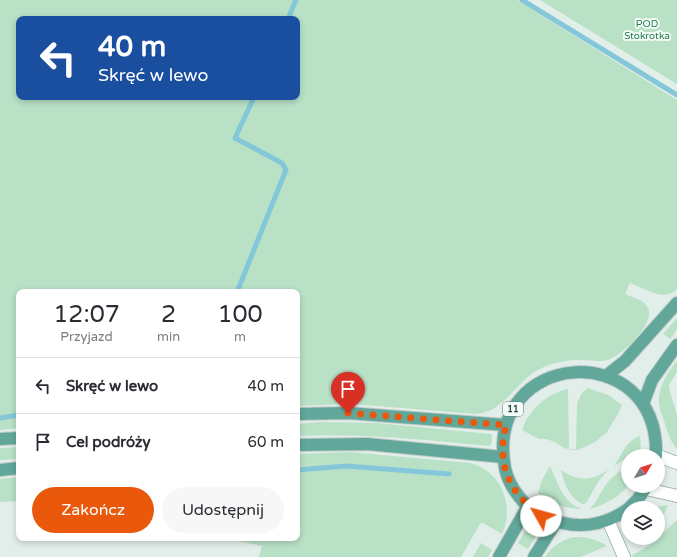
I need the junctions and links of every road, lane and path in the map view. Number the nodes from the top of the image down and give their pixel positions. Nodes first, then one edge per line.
1 (677, 303) edge
2 (677, 345) edge
3 (606, 376) junction
4 (643, 404) junction
5 (300, 414) edge
6 (506, 425) junction
7 (16, 438) edge
8 (0, 439) edge
9 (300, 445) edge
10 (657, 449) edge
11 (503, 457) junction
12 (665, 459) edge
13 (677, 463) edge
14 (16, 468) edge
15 (0, 470) edge
16 (642, 493) edge
17 (665, 493) edge
18 (677, 496) edge
19 (636, 501) edge
20 (528, 506) junction
21 (621, 514) edge
22 (608, 520) junction
23 (556, 522) junction
24 (499, 557) edge
25 (534, 557) edge
26 (624, 557) edge

1 - 3 main road
2 - 4 main road
3 - 4 main road, 11
3 - 6 main road, 11
4 - 10 main road, 11
5 - 6 main road, 11
6 - 11 main road, 11
7 - 8 main road
9 - 11 main road
11 - 20 main road, 11
12 - 13 street
14 - 15 main road
16 - 19 main road, 11
17 - 18 street
20 - 23 main road, 11
20 - 24 main road
21 - 22 main road, 11
22 - 23 main road, 11
22 - 26 street
23 - 25 main road

